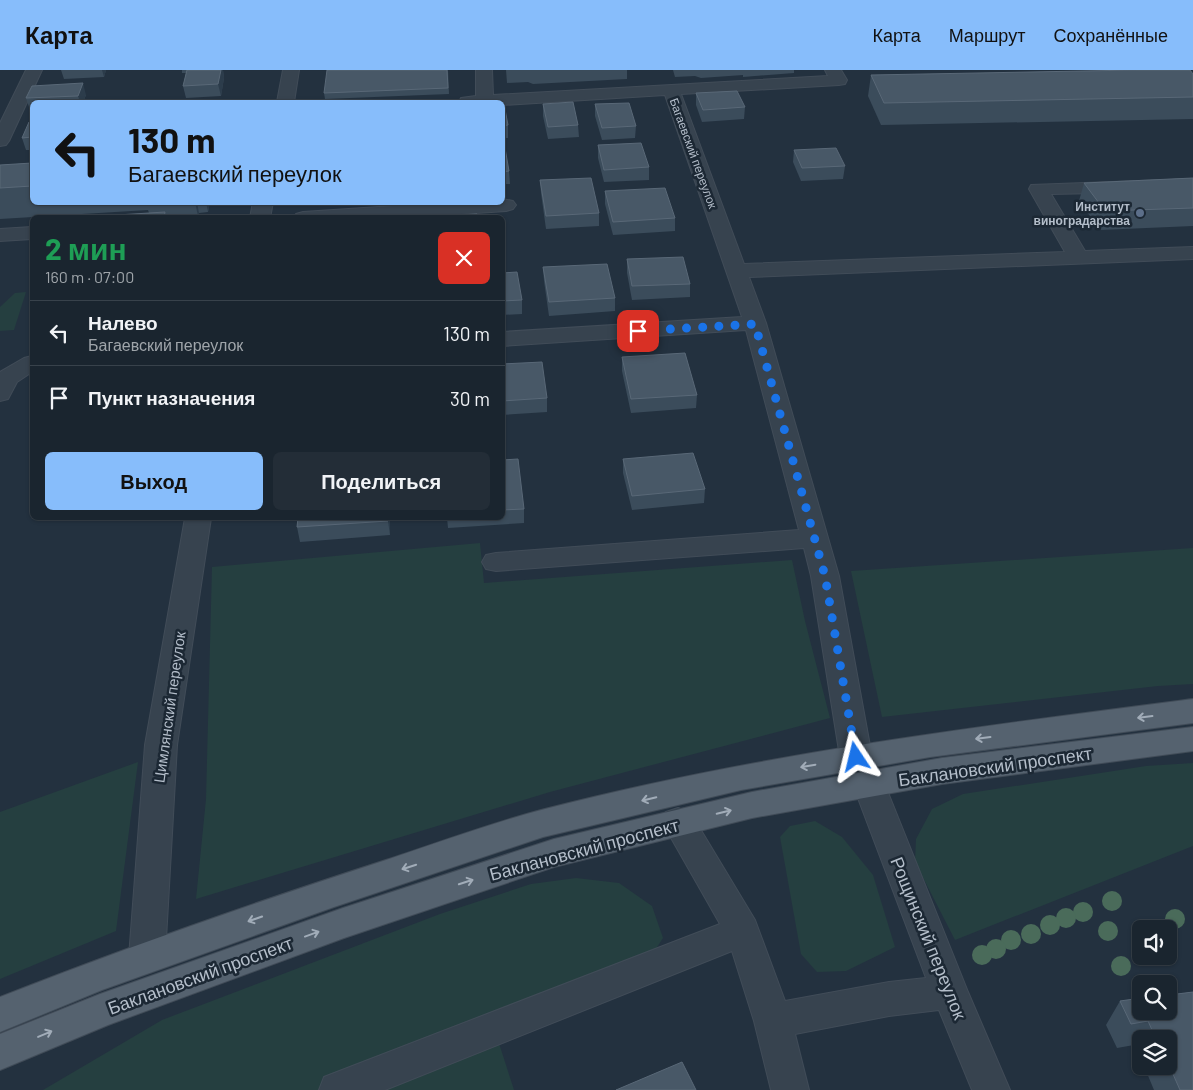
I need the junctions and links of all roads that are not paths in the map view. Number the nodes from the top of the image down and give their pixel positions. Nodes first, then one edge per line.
1 (34, 70) edge
2 (291, 70) edge
3 (484, 70) edge
4 (833, 70) edge
5 (672, 92) junction
6 (286, 100) edge
7 (485, 100) edge
8 (505, 101) edge
9 (0, 141) edge
10 (1193, 185) edge
11 (506, 205) dead end
12 (350, 215) edge
13 (30, 233) edge
14 (0, 235) edge
15 (1193, 253) edge
16 (1078, 257) junction
17 (736, 271) junction
18 (755, 324) junction
19 (505, 339) edge
20 (30, 364) edge
21 (0, 394) edge
22 (198, 520) edge
23 (814, 538) junction
24 (496, 562) dead end
25 (1193, 711) edge
26 (1193, 739) edge
27 (863, 771) junction
28 (678, 822) junction
29 (743, 931) junction
30 (147, 957) junction
31 (950, 992) junction
32 (0, 1015) edge
33 (773, 1022) junction
34 (0, 1052) edge
35 (338, 1090) edge
36 (790, 1090) edge
37 (991, 1090) edge

1 - 9 street
2 - 6 street
3 - 7 street
4 - 5 street
5 - 8 street, Багаевский переулок
5 - 17 street, Багаевский переулок
10 - 16 street
11 - 12 street
13 - 14 street
15 - 16 street
16 - 17 street
17 - 18 street, Багаевский переулок
18 - 19 street
18 - 23 street, Багаевский переулок
20 - 21 street
22 - 30 street, Цимлянский переулок
23 - 24 street
23 - 27 street, Багаевский переулок
25 -> 27 main road, Баклановский проспект
26 - 27 main road, Баклановский проспект
28 -> 27 main road, Баклановский проспект
27 -> 30 main road, Баклановский проспект
27 - 31 street, Рощинский переулок
28 - 29 street
34 -> 28 main road, Баклановский проспект
29 - 33 street
29 - 35 street
30 - 32 main road, Баклановский проспект
31 - 33 street
31 - 37 street, Рощинский переулок
33 - 36 street

